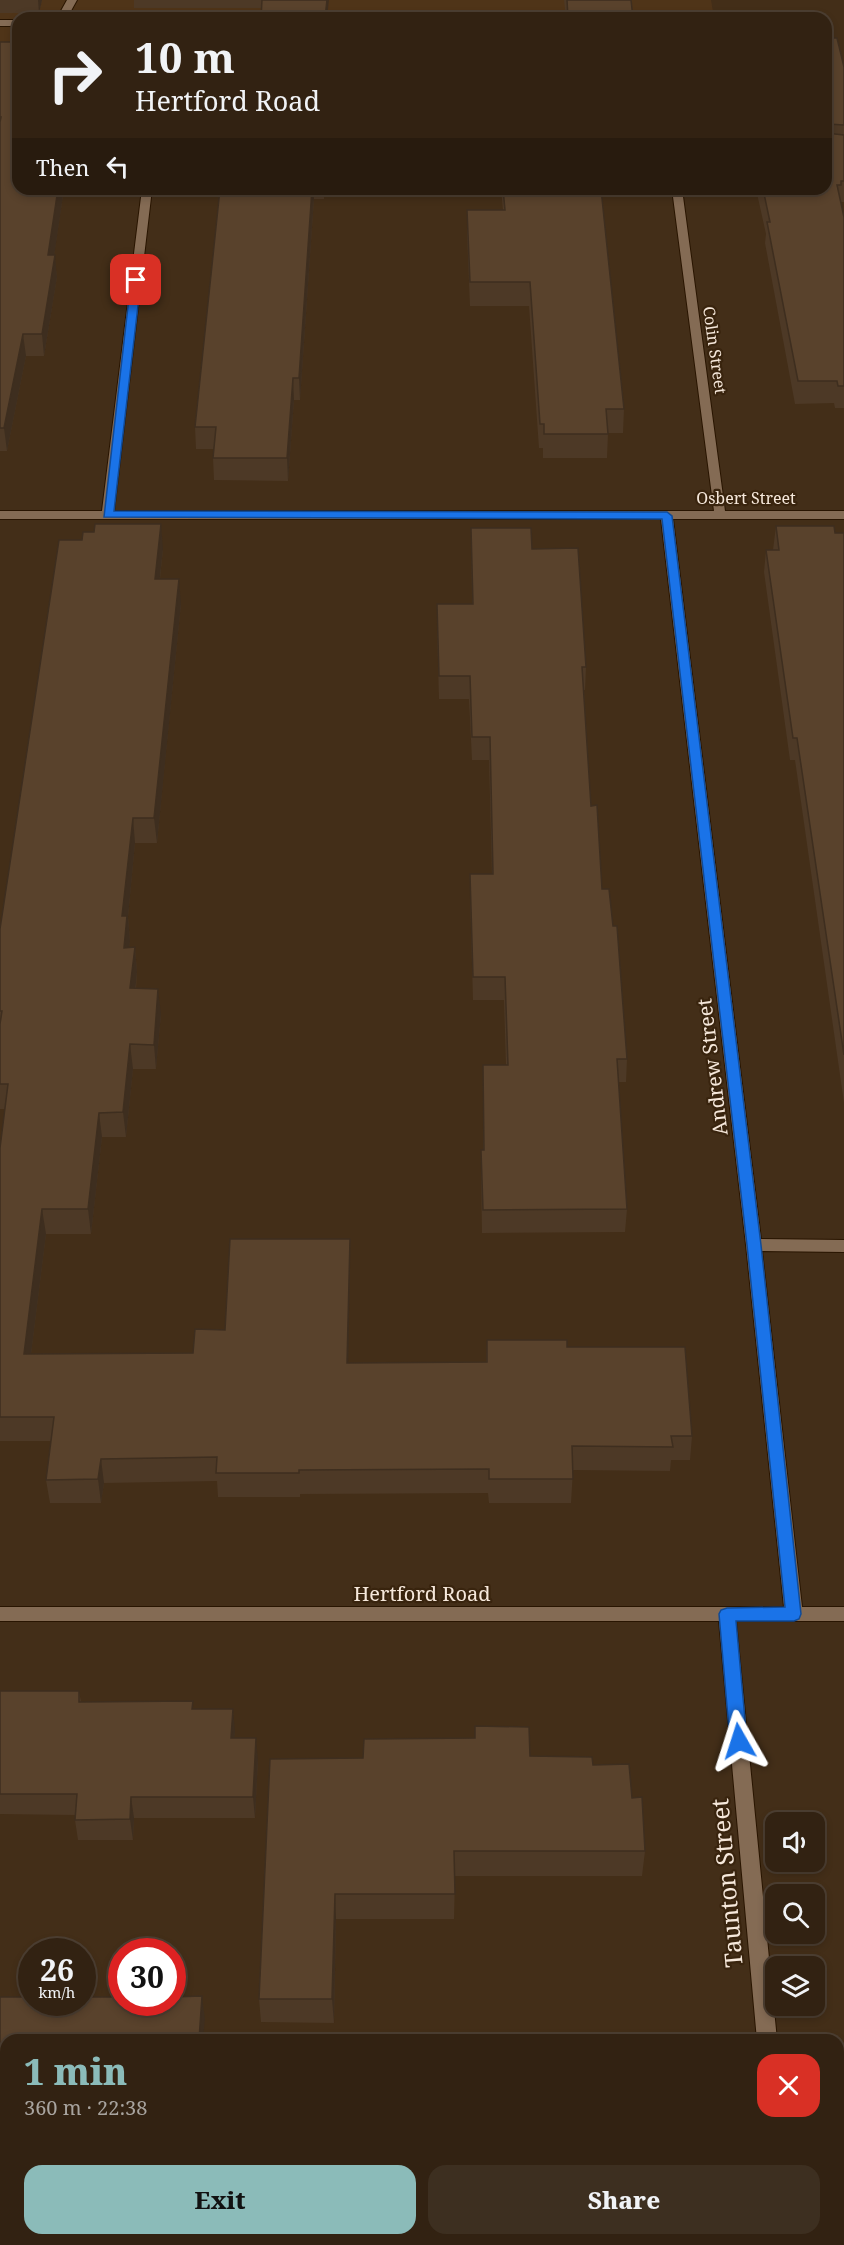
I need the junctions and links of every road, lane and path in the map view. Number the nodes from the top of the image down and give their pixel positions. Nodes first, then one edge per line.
1 (146, 195) edge
2 (677, 195) edge
3 (0, 515) edge
4 (108, 515) junction
5 (720, 515) junction
6 (844, 515) edge
7 (667, 516) junction
8 (754, 1245) junction
9 (844, 1246) edge
10 (0, 1614) edge
11 (727, 1614) junction
12 (794, 1614) junction
13 (844, 1614) edge
14 (765, 2034) edge

1 - 4 street
2 - 5 street, Colin Street
3 - 4 street, Osbert Street
4 - 7 street, Osbert Street
5 - 6 street, Osbert Street
5 - 7 street, Osbert Street
7 - 8 street, Andrew Street
8 - 9 street
8 - 12 street, Andrew Street
10 - 11 street, Hertford Road
11 - 12 street, Hertford Road
11 - 14 street, Taunton Street
12 - 13 street, Hertford Road

